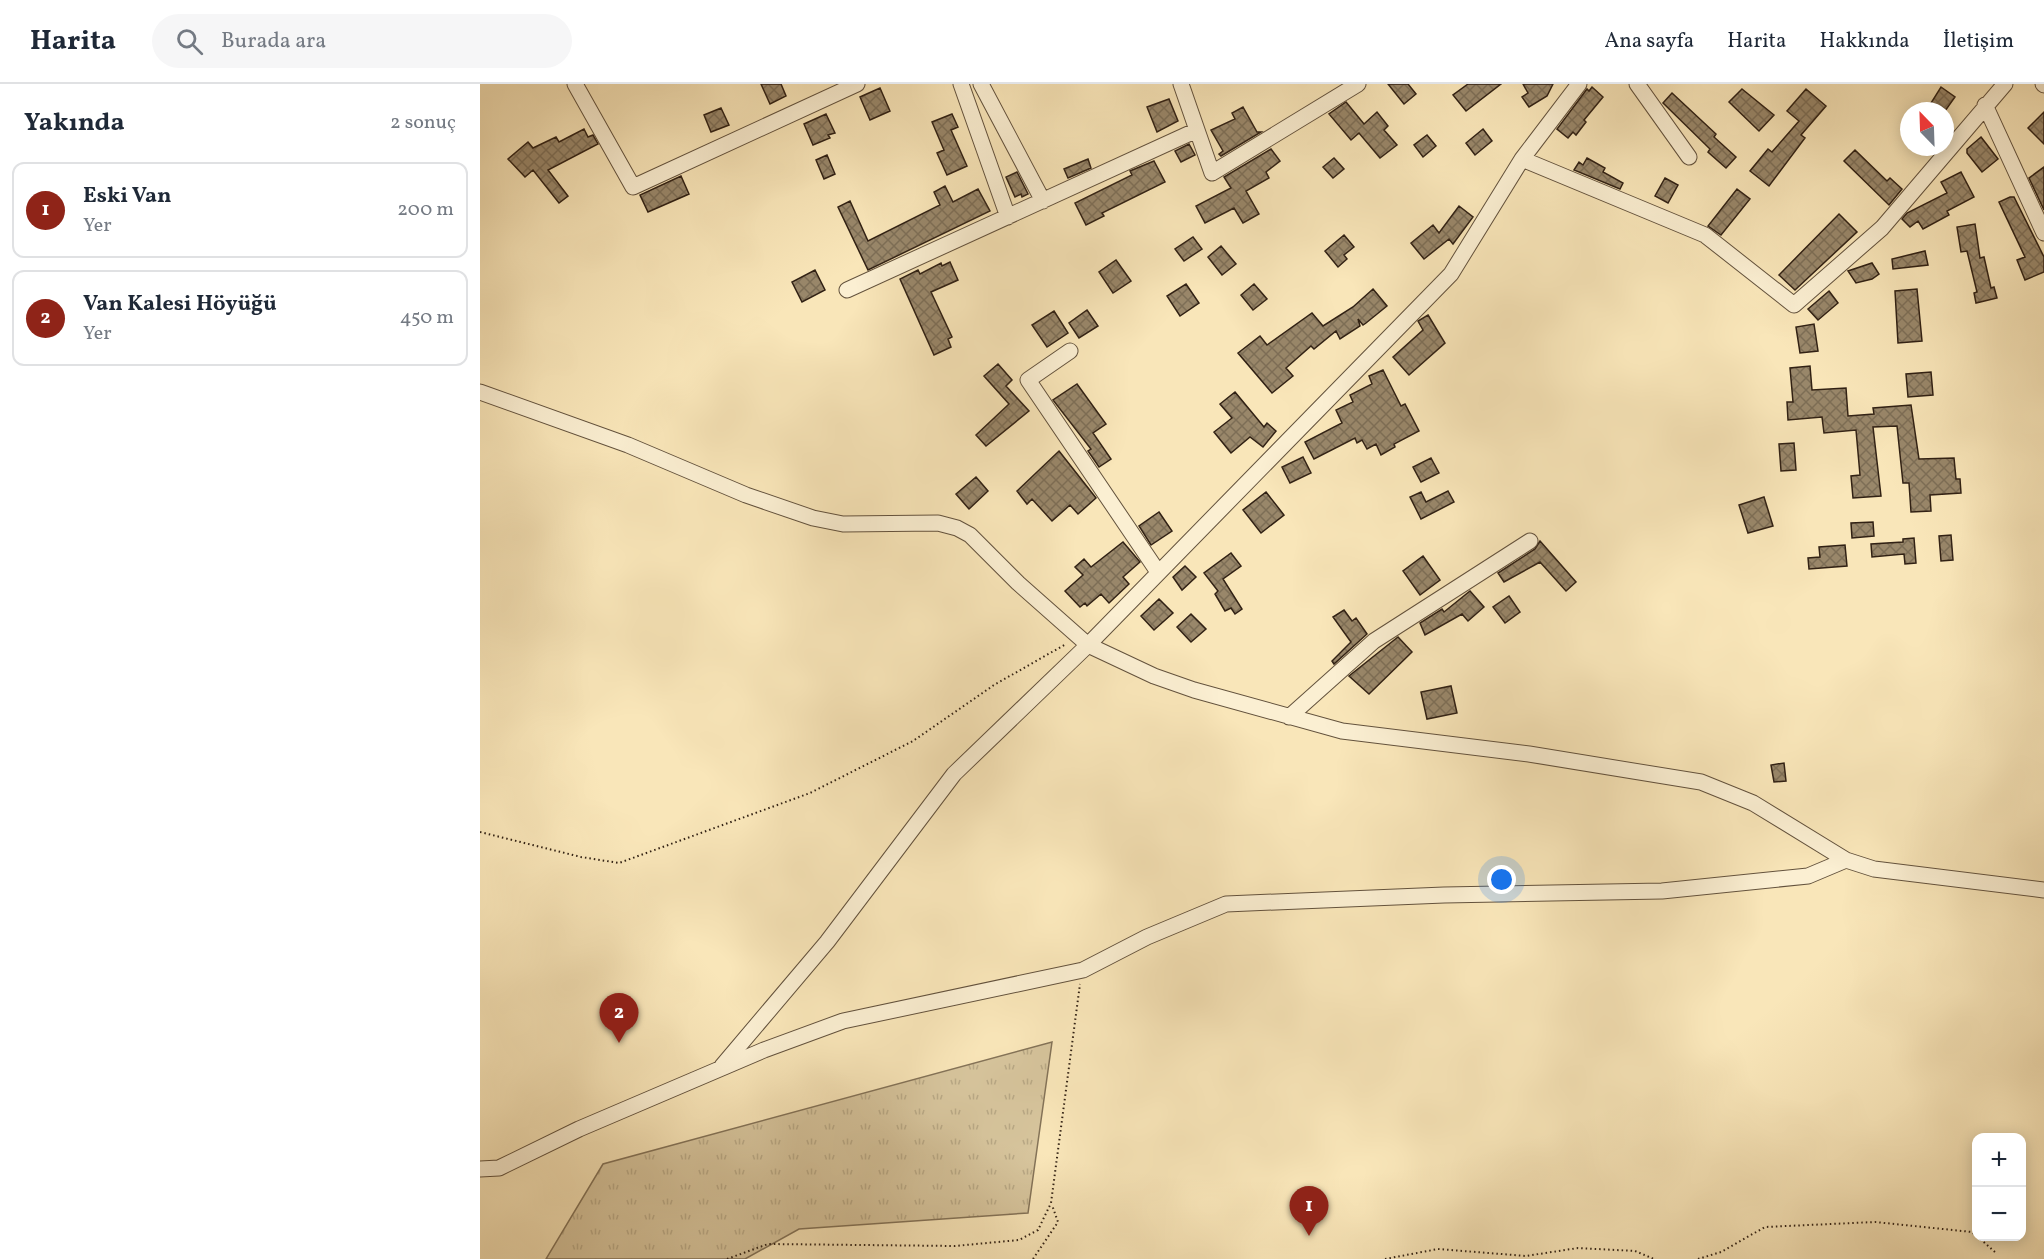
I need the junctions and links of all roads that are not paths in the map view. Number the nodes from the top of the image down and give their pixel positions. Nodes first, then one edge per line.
1 (575, 84) edge
2 (857, 84) edge
3 (962, 84) edge
4 (981, 84) edge
5 (1181, 84) edge
6 (1358, 84) edge
7 (1580, 84) edge
8 (1637, 84) edge
9 (2005, 84) edge
10 (1985, 105) junction
11 (1197, 130) junction
12 (1689, 157) dead end
13 (1522, 159) junction
14 (1043, 201) junction
15 (1008, 217) junction
16 (2044, 233) edge
17 (847, 290) dead end
18 (1070, 351) dead end
19 (480, 392) edge
20 (1530, 541) dead end
21 (1158, 572) junction
22 (1088, 645) junction
23 (1289, 717) junction
24 (1846, 860) junction
25 (2043, 885) edge
26 (720, 1069) junction
27 (480, 1169) edge

1 - 2 street
3 - 15 street
4 - 14 street
5 - 11 street
6 - 11 street
7 - 13 street
8 - 12 street
9 - 10 street
10 - 13 street
10 - 16 street
11 - 14 street
13 - 21 street
14 - 15 street
15 - 17 street
18 - 21 street
19 - 22 street
20 - 23 street
21 - 22 street
22 - 23 street
22 - 26 street
23 - 24 street
24 - 25 street
24 - 26 street
26 - 27 street

